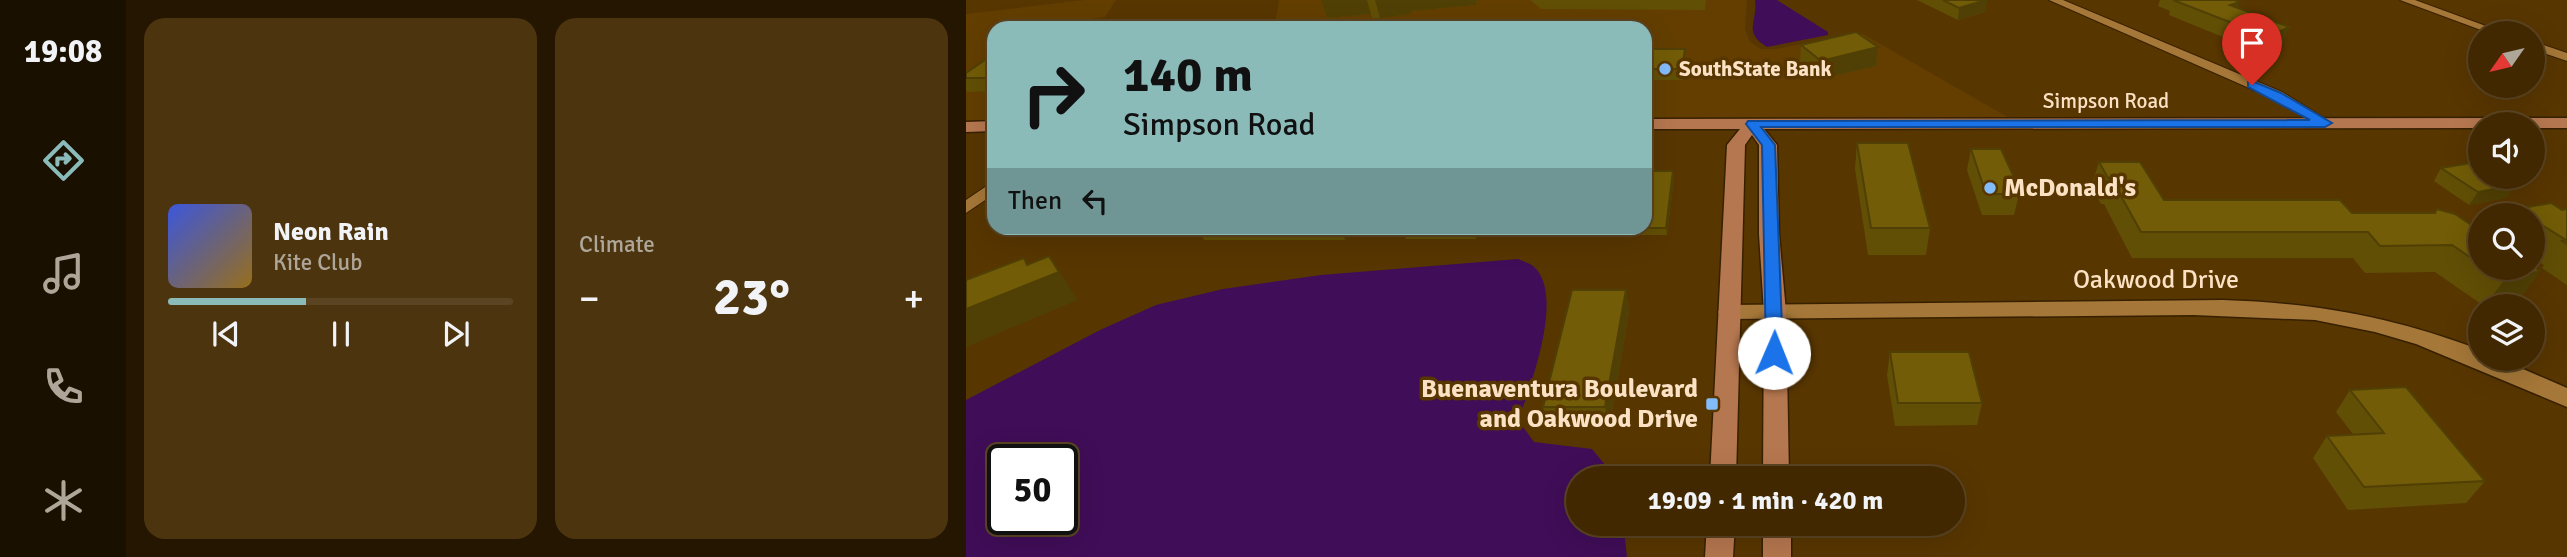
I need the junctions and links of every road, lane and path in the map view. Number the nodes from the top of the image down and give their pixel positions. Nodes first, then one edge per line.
1 (2054, 0) edge
2 (2405, 0) edge
3 (2468, 22) edge
4 (2545, 49) edge
5 (2567, 57) edge
6 (2325, 123) junction
7 (2567, 123) edge
8 (1652, 124) edge
9 (1752, 124) junction
10 (987, 126) edge
11 (966, 127) edge
12 (987, 192) edge
13 (966, 208) edge
14 (1729, 312) junction
15 (1775, 312) junction
16 (2567, 398) edge
17 (1723, 466) edge
18 (1776, 466) edge
19 (1720, 536) edge
20 (1777, 536) edge
21 (1719, 557) edge
22 (1777, 557) edge

1 - 6 street
2 - 3 street
4 - 5 street
6 - 7 main road, Simpson Road
6 - 9 main road, Simpson Road
8 - 9 main road, Simpson Road
9 - 14 main road
9 - 15 main road
10 - 11 main road
12 - 13 street
14 - 15 street, Oakwood Drive
14 - 17 main road
15 - 16 street, Oakwood Drive
15 - 18 main road
19 - 21 main road
20 - 22 main road

